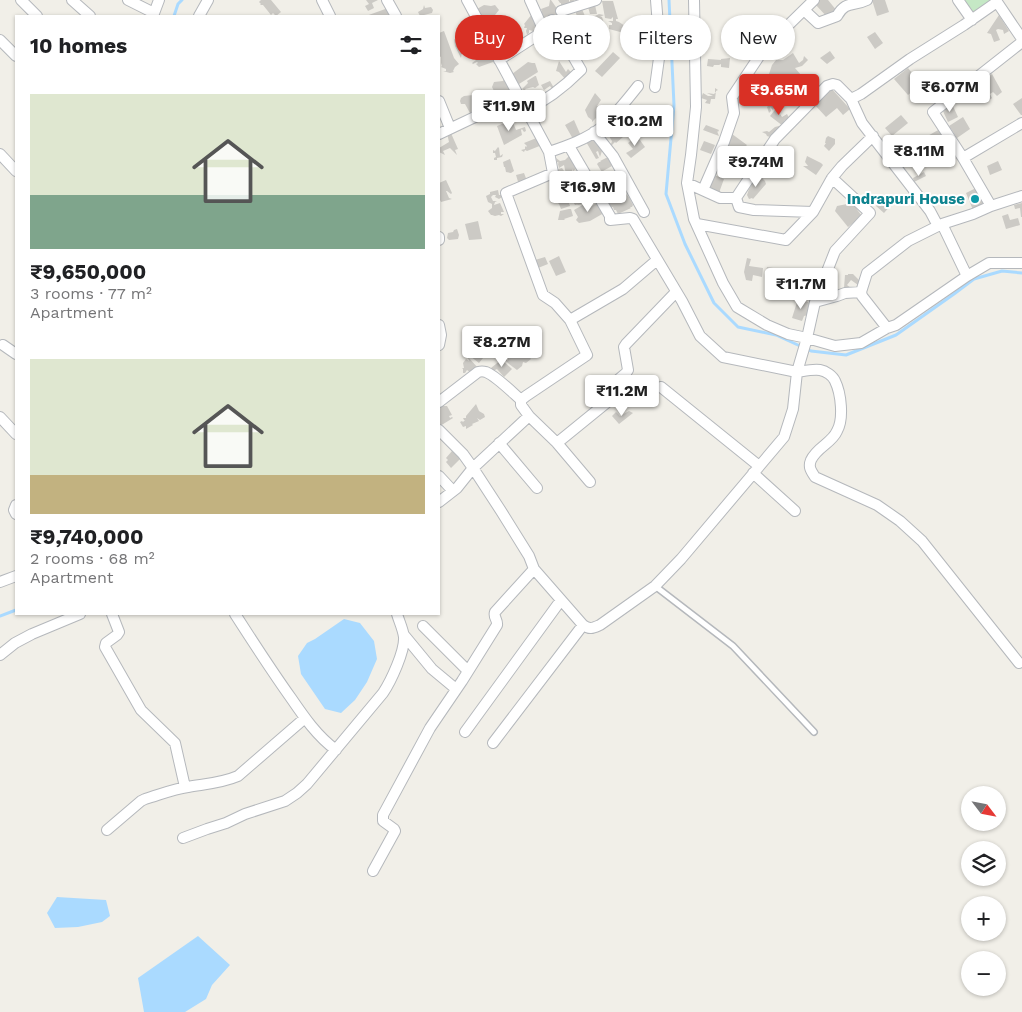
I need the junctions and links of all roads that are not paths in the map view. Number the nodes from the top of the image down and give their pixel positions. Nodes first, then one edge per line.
1 (21, 0) edge
2 (72, 0) edge
3 (128, 0) edge
4 (159, 0) edge
5 (208, 0) edge
6 (322, 0) edge
7 (387, 0) edge
8 (467, 0) edge
9 (530, 0) edge
10 (596, 0) edge
11 (656, 0) edge
12 (694, 0) edge
13 (814, 0) edge
14 (867, 0) edge
15 (958, 0) edge
16 (998, 1) edge
17 (804, 10) junction
18 (561, 11) dead end
19 (154, 14) edge
20 (36, 15) edge
21 (87, 15) edge
22 (200, 15) edge
23 (330, 15) edge
24 (395, 15) edge
25 (475, 15) edge
26 (972, 20) junction
27 (0, 40) edge
28 (1022, 41) edge
29 (523, 45) edge
30 (15, 55) edge
31 (499, 60) edge
32 (575, 60) edge
33 (638, 86) dead end
34 (655, 87) dead end
35 (519, 96) junction
36 (851, 99) junction
37 (440, 103) edge
38 (526, 110) junction
39 (1022, 123) edge
40 (450, 128) junction
41 (594, 132) junction
42 (440, 133) edge
43 (873, 136) junction
44 (569, 146) junction
45 (549, 152) junction
46 (0, 154) edge
47 (962, 158) junction
48 (15, 170) edge
49 (832, 178) junction
50 (687, 183) junction
51 (703, 190) junction
52 (1022, 196) edge
53 (736, 198) junction
54 (992, 206) junction
55 (644, 212) dead end
56 (813, 212) junction
57 (697, 224) junction
58 (940, 225) junction
59 (992, 257) dead end
60 (1022, 259) edge
61 (657, 260) junction
62 (1022, 263) edge
63 (967, 276) junction
64 (676, 292) junction
65 (861, 292) junction
66 (815, 302) junction
67 (570, 320) junction
68 (887, 328) junction
69 (807, 338) junction
70 (3, 345) dead end
71 (15, 353) edge
72 (797, 372) junction
73 (660, 387) dead end
74 (521, 400) junction
75 (440, 401) edge
76 (529, 416) junction
77 (0, 417) edge
78 (440, 431) edge
79 (15, 433) edge
80 (499, 443) junction
81 (557, 443) junction
82 (473, 468) junction
83 (756, 469) junction
84 (440, 477) edge
85 (590, 482) dead end
86 (537, 488) dead end
87 (453, 491) junction
88 (440, 501) edge
89 (795, 511) dead end
90 (534, 569) junction
91 (15, 576) edge
92 (0, 582) edge
93 (655, 586) junction
94 (561, 600) junction
95 (78, 615) edge
96 (112, 615) edge
97 (236, 615) edge
98 (397, 615) edge
99 (584, 625) junction
100 (423, 626) dead end
101 (404, 634) junction
102 (0, 655) edge
103 (1019, 663) dead end
104 (468, 671) junction
105 (456, 689) junction
106 (305, 718) junction
107 (465, 732) dead end
108 (814, 732) dead end
109 (493, 743) dead end
110 (333, 748) junction
111 (185, 787) junction
112 (107, 830) dead end
113 (184, 838) dead end
114 (373, 871) dead end

1 - 20 street
2 - 21 street
3 - 19 street
4 - 19 street
5 - 22 street
6 - 23 street
7 - 24 street
8 - 25 street
9 - 29 street
10 - 18 street
11 - 34 street
12 - 50 street
13 - 17 street
14 - 17 street
15 - 26 street
16 - 26 street
16 - 28 street
17 - 51 street
26 - 36 street
27 - 30 street
28 - 47 street
31 - 35 street
32 - 38 street
33 - 41 street
35 - 38 street
35 - 40 street
36 - 43 street
36 - 53 street
37 - 40 street
38 - 45 street
39 - 47 street
40 - 42 street
41 - 44 street
41 - 55 street
43 - 49 street
43 - 58 street
44 - 45 street
44 - 61 street
45 - 67 street
46 - 48 street
47 - 54 street
49 - 56 street
49 - 66 street
50 - 51 street
50 - 57 street
51 - 53 street
52 - 54 street
53 - 56 street
54 - 58 street
56 - 57 street
57 - 69 street
58 - 63 street
58 - 65 street
59 - 60 street
61 - 64 street
61 - 67 street
62 - 63 street
63 - 68 street
64 - 72 street
64 - 81 street
65 - 66 street
65 - 68 street
66 - 69 street
67 - 74 street
68 - 69 street
69 - 72 street
70 - 71 street
72 - 83 street
72 - 103 street
73 - 83 street
74 - 75 street
74 - 76 street
76 - 80 street
76 - 81 street
77 - 79 street
78 - 82 street
80 - 82 street
80 - 86 street
81 - 85 street
82 - 87 street
82 - 90 street
83 - 89 street
83 - 93 street
84 - 87 street
87 - 88 street
90 - 94 street
90 - 104 street
91 - 92 street
93 - 99 street
93 - 108 lane
94 - 99 street
94 - 107 street
95 - 102 street
96 - 111 street
97 - 106 street
98 - 101 street
99 - 109 street
100 - 104 street
101 - 105 street
101 - 110 street
104 - 105 street
105 - 114 street
106 - 110 street
106 - 111 street
110 - 113 street
111 - 112 street

